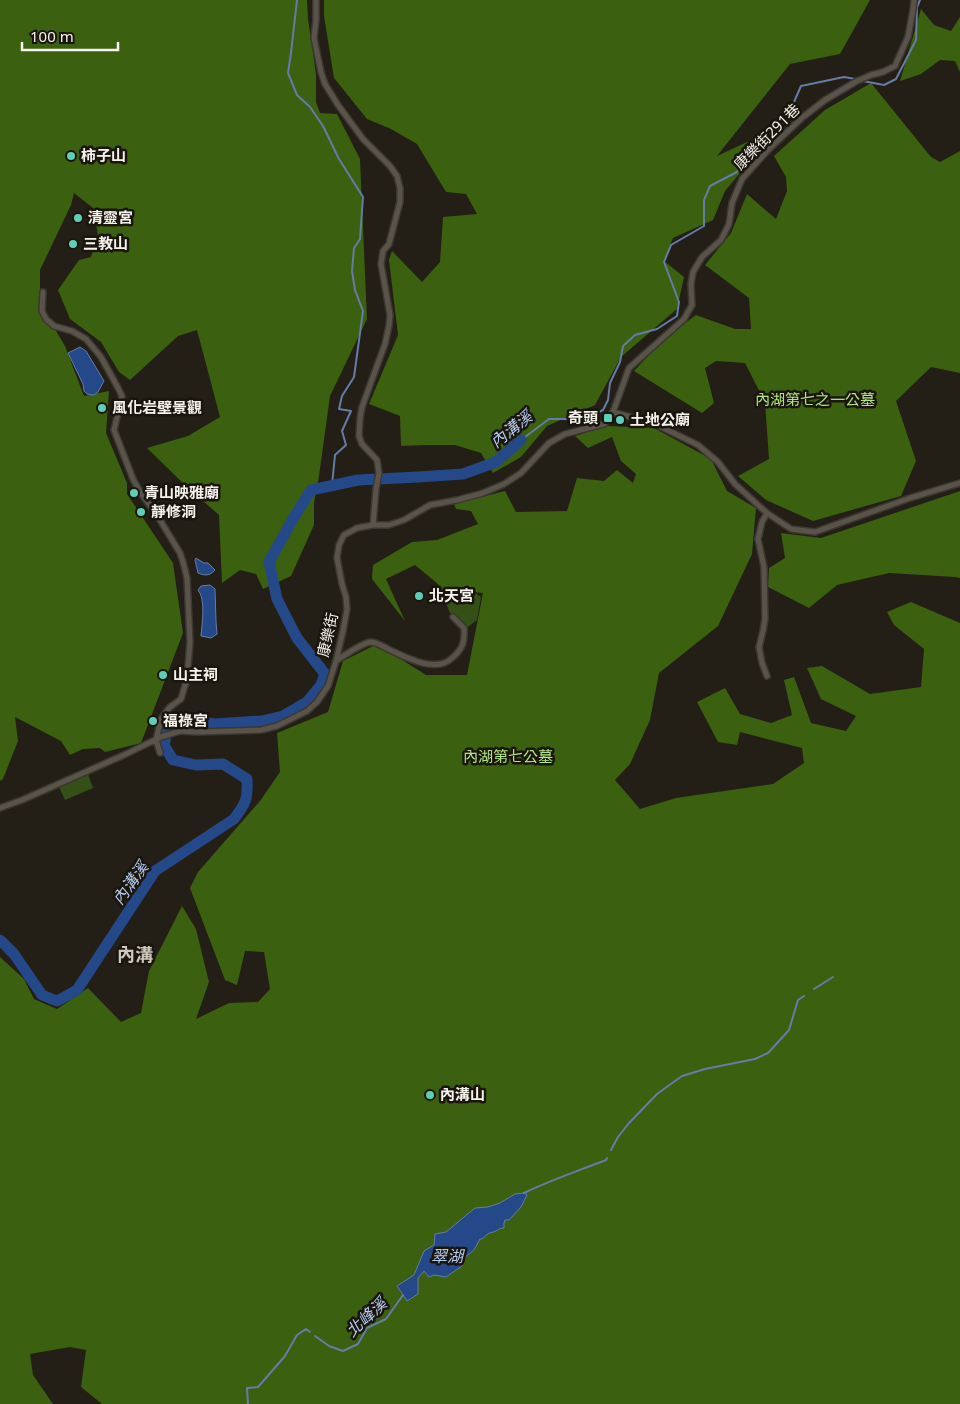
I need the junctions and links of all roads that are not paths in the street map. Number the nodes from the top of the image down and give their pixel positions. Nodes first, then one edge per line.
1 (316, 0) edge
2 (914, 0) edge
3 (43, 292) dead end
4 (613, 412) junction
5 (960, 482) edge
6 (767, 513) junction
7 (373, 525) junction
8 (452, 617) dead end
9 (336, 661) junction
10 (767, 676) dead end
11 (159, 738) junction
12 (160, 753) dead end
13 (0, 808) edge

1 - 7 street
2 - 4 street, 康樂街291巷
3 - 11 street
4 - 6 street
4 - 7 street, 康樂街
5 - 6 street
6 - 10 street
7 - 9 street, 康樂街
8 - 9 street
9 - 11 street, 康樂街
11 - 12 street
11 - 13 street

